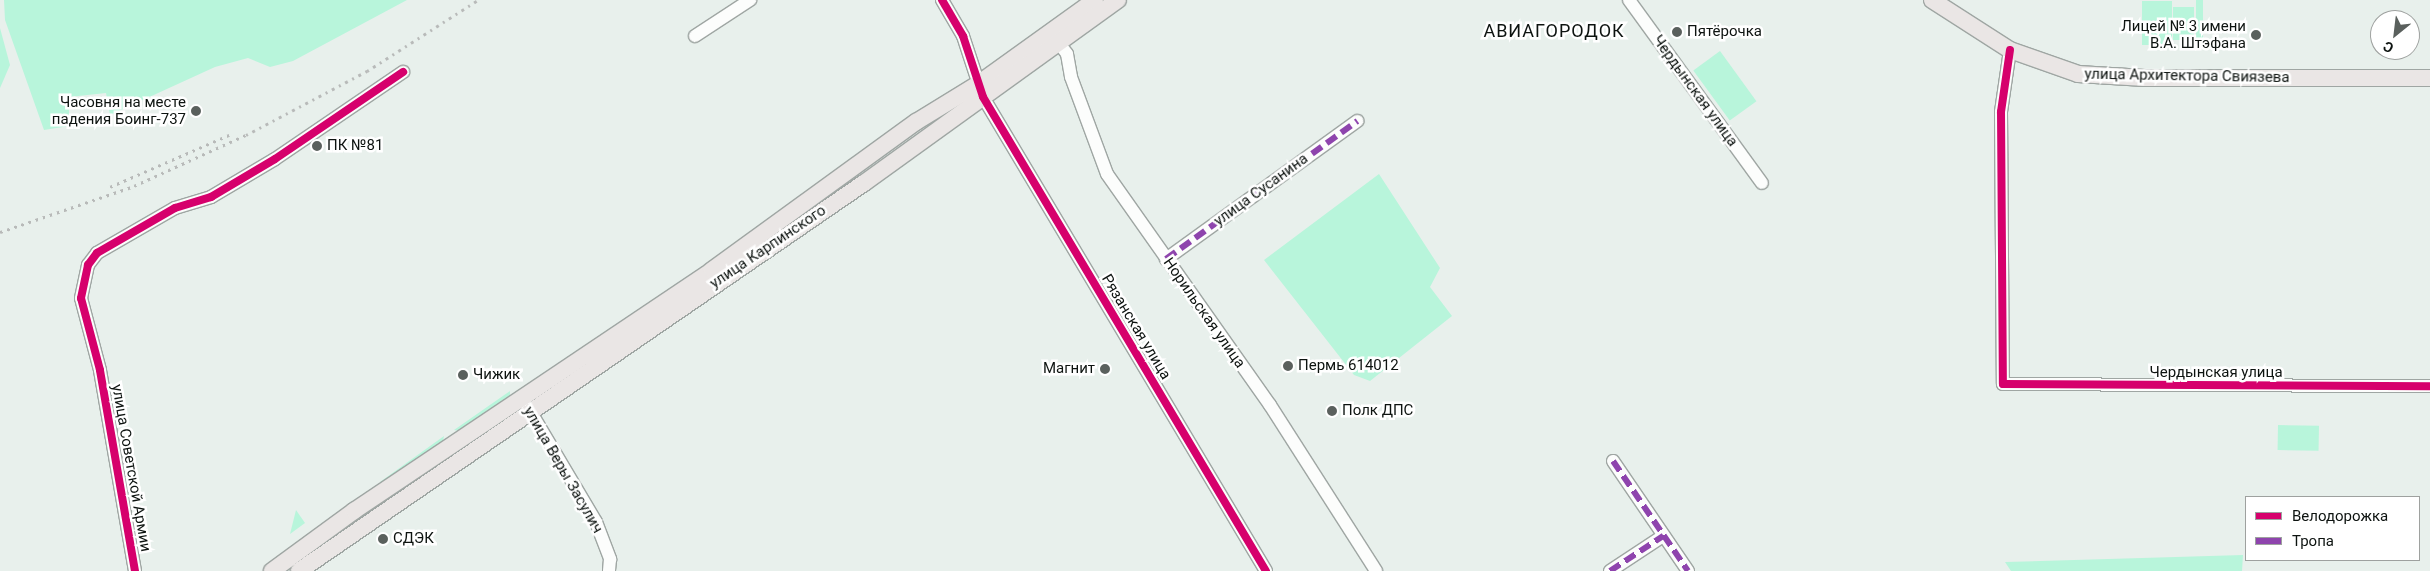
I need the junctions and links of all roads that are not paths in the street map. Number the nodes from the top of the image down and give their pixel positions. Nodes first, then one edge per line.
1 (750, 0) edge
2 (942, 0) edge
3 (1095, 0) edge
4 (1118, 0) edge
5 (1629, 0) edge
6 (1932, 0) edge
7 (695, 36) dead end
8 (1058, 42) junction
9 (2010, 50) junction
10 (403, 72) dead end
11 (2430, 78) edge
12 (980, 90) junction
13 (1356, 121) dead end
14 (843, 175) junction
15 (1762, 183) dead end
16 (854, 189) junction
17 (1166, 259) junction
18 (2430, 386) edge
19 (526, 404) junction
20 (1613, 460) dead end
21 (402, 479) junction
22 (414, 491) junction
23 (1663, 536) junction
24 (135, 571) edge
25 (272, 571) edge
26 (299, 571) edge
27 (609, 571) edge
28 (1266, 571) edge
29 (1376, 571) edge
30 (1610, 571) edge
31 (1688, 571) edge

1 - 7 street
2 - 12 street, Рязанская улица
3 - 12 main road, улица Карпинского
4 - 8 main road, улица Карпинского
5 - 15 street, Чердынская улица
6 - 9 main road, улица Архитектора Свиязева
8 - 12 main road, улица Карпинского
8 - 17 street, Норильская улица
9 - 11 main road, улица Архитектора Свиязева
9 - 18 street, Чердынская улица
10 - 24 street, улица Советской Армии
12 - 14 main road, улица Карпинского
12 - 16 main road, улица Карпинского
12 - 28 street, Рязанская улица
13 - 17 street, улица Сусанина
14 - 16 main road
14 - 19 main road, улица Карпинского
16 - 19 main road, улица Карпинского
17 - 29 street, Норильская улица
19 - 21 main road, улица Карпинского
19 - 22 main road, улица Карпинского
19 - 27 street, улица Веры Засулич
20 - 23 street
21 - 22 main road
21 - 25 main road, улица Карпинского
22 - 26 main road, улица Карпинского
23 - 30 street
23 - 31 street

